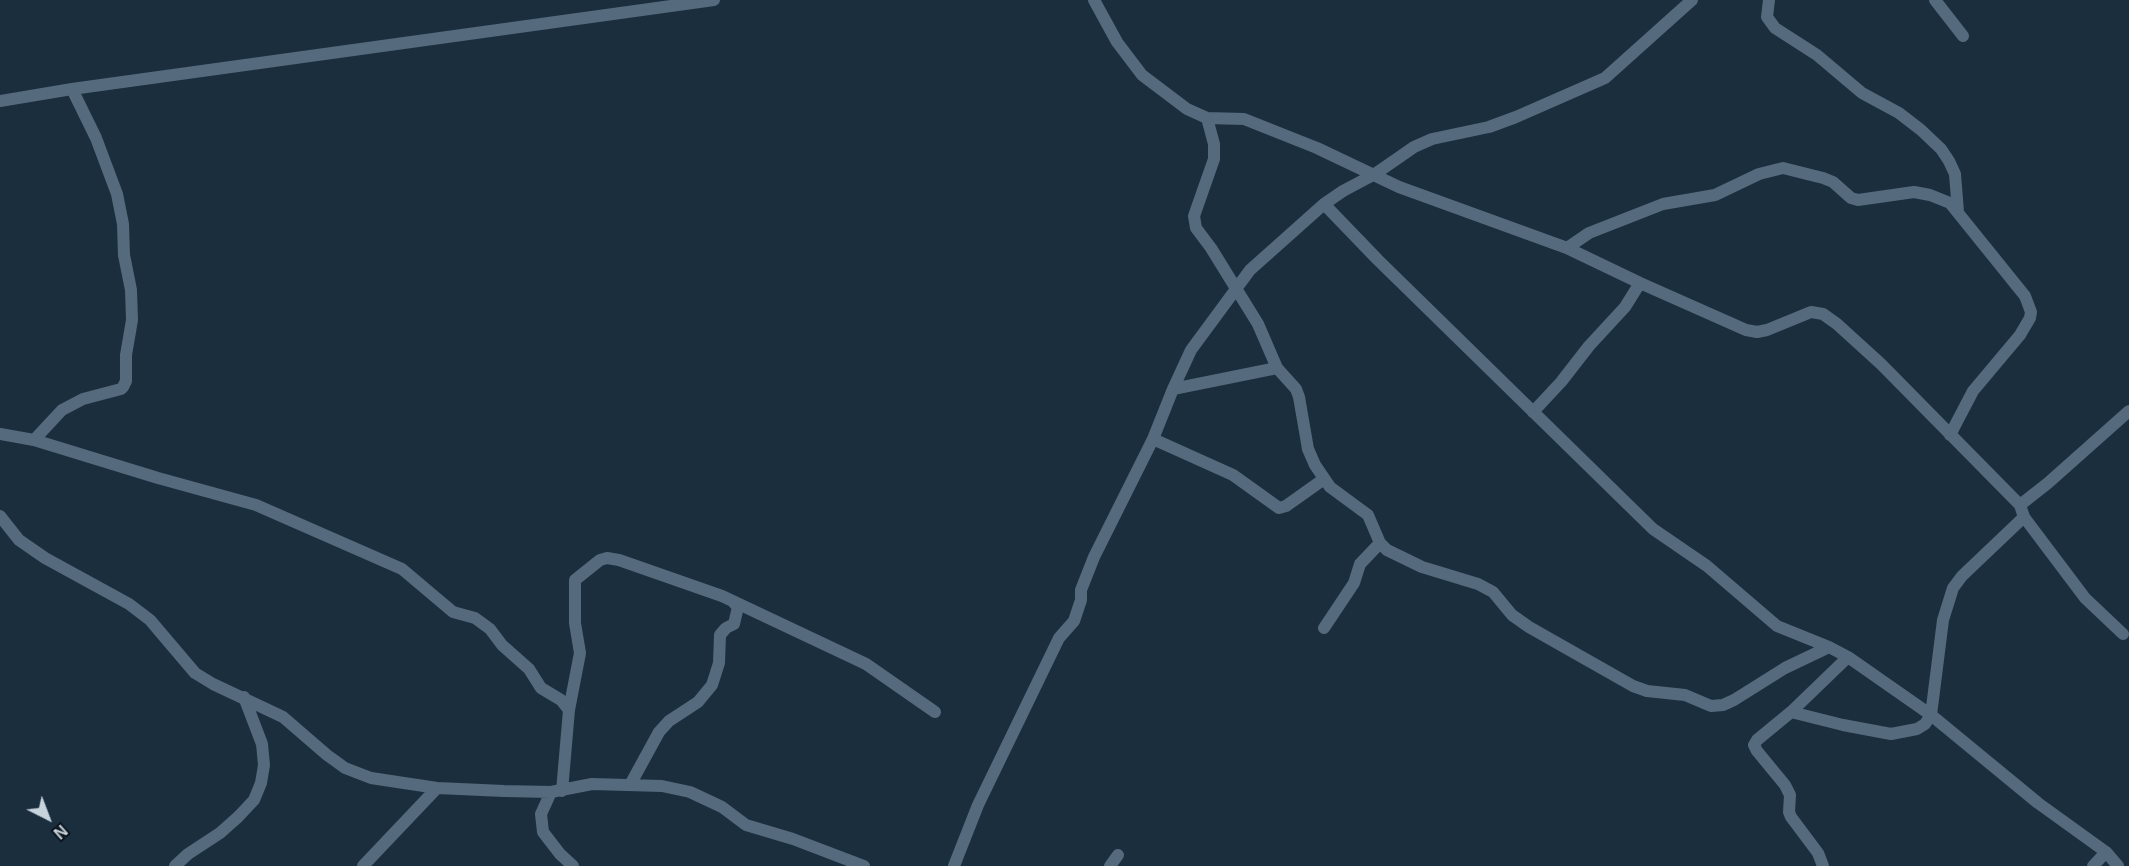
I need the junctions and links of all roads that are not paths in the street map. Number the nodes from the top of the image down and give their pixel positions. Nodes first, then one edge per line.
1 (714, 0) edge
2 (1094, 0) edge
3 (1692, 0) edge
4 (1769, 0) edge
5 (1935, 0) edge
6 (1963, 36) dead end
7 (72, 89) junction
8 (0, 101) edge
9 (1207, 118) junction
10 (1375, 174) junction
11 (1324, 204) junction
12 (1958, 212) junction
13 (1567, 248) junction
14 (1640, 283) junction
15 (1236, 288) junction
16 (1277, 368) junction
17 (1173, 389) junction
18 (2129, 411) edge
19 (1533, 412) junction
20 (0, 434) edge
21 (1950, 435) junction
22 (1154, 439) junction
23 (34, 440) junction
24 (1324, 479) junction
25 (2022, 511) junction
26 (0, 516) edge
27 (1380, 543) junction
28 (734, 603) junction
29 (1324, 628) dead end
30 (2123, 634) dead end
31 (1829, 647) junction
32 (1848, 657) junction
33 (244, 698) junction
34 (569, 710) junction
35 (935, 712) dead end
36 (1791, 712) junction
37 (1931, 715) junction
38 (630, 785) junction
39 (436, 788) junction
40 (556, 791) junction
41 (2106, 852) junction
42 (175, 866) edge
43 (363, 866) edge
44 (573, 866) edge
45 (864, 866) edge
46 (954, 866) edge
47 (1823, 866) edge
48 (2093, 866) edge
49 (2118, 866) edge

1 - 7 street
2 - 9 street
3 - 10 street
4 - 12 street
5 - 6 street
7 - 8 street
7 - 23 street
9 - 10 street
9 - 15 street
10 - 11 street
10 - 13 street
11 - 15 street
11 - 19 street
12 - 13 street
12 - 21 street
13 - 14 street
14 - 19 street
14 - 21 street
15 - 16 street
15 - 17 street
16 - 17 street
16 - 24 street
17 - 22 street
18 - 25 street
19 - 31 street
20 - 23 street
21 - 25 street
22 - 24 street
22 - 46 street
23 - 34 street
24 - 27 street
25 - 30 street
25 - 37 street
26 - 33 street
27 - 29 street
27 - 31 street
28 - 34 street
28 - 35 street
28 - 38 street
31 - 32 street
32 - 36 street
32 - 37 street
33 - 39 street
33 - 42 street
34 - 40 street
36 - 37 street
36 - 47 street
37 - 41 street
38 - 40 street
38 - 45 street
39 - 40 street
39 - 43 street
40 - 44 street
41 - 48 street
41 - 49 street

